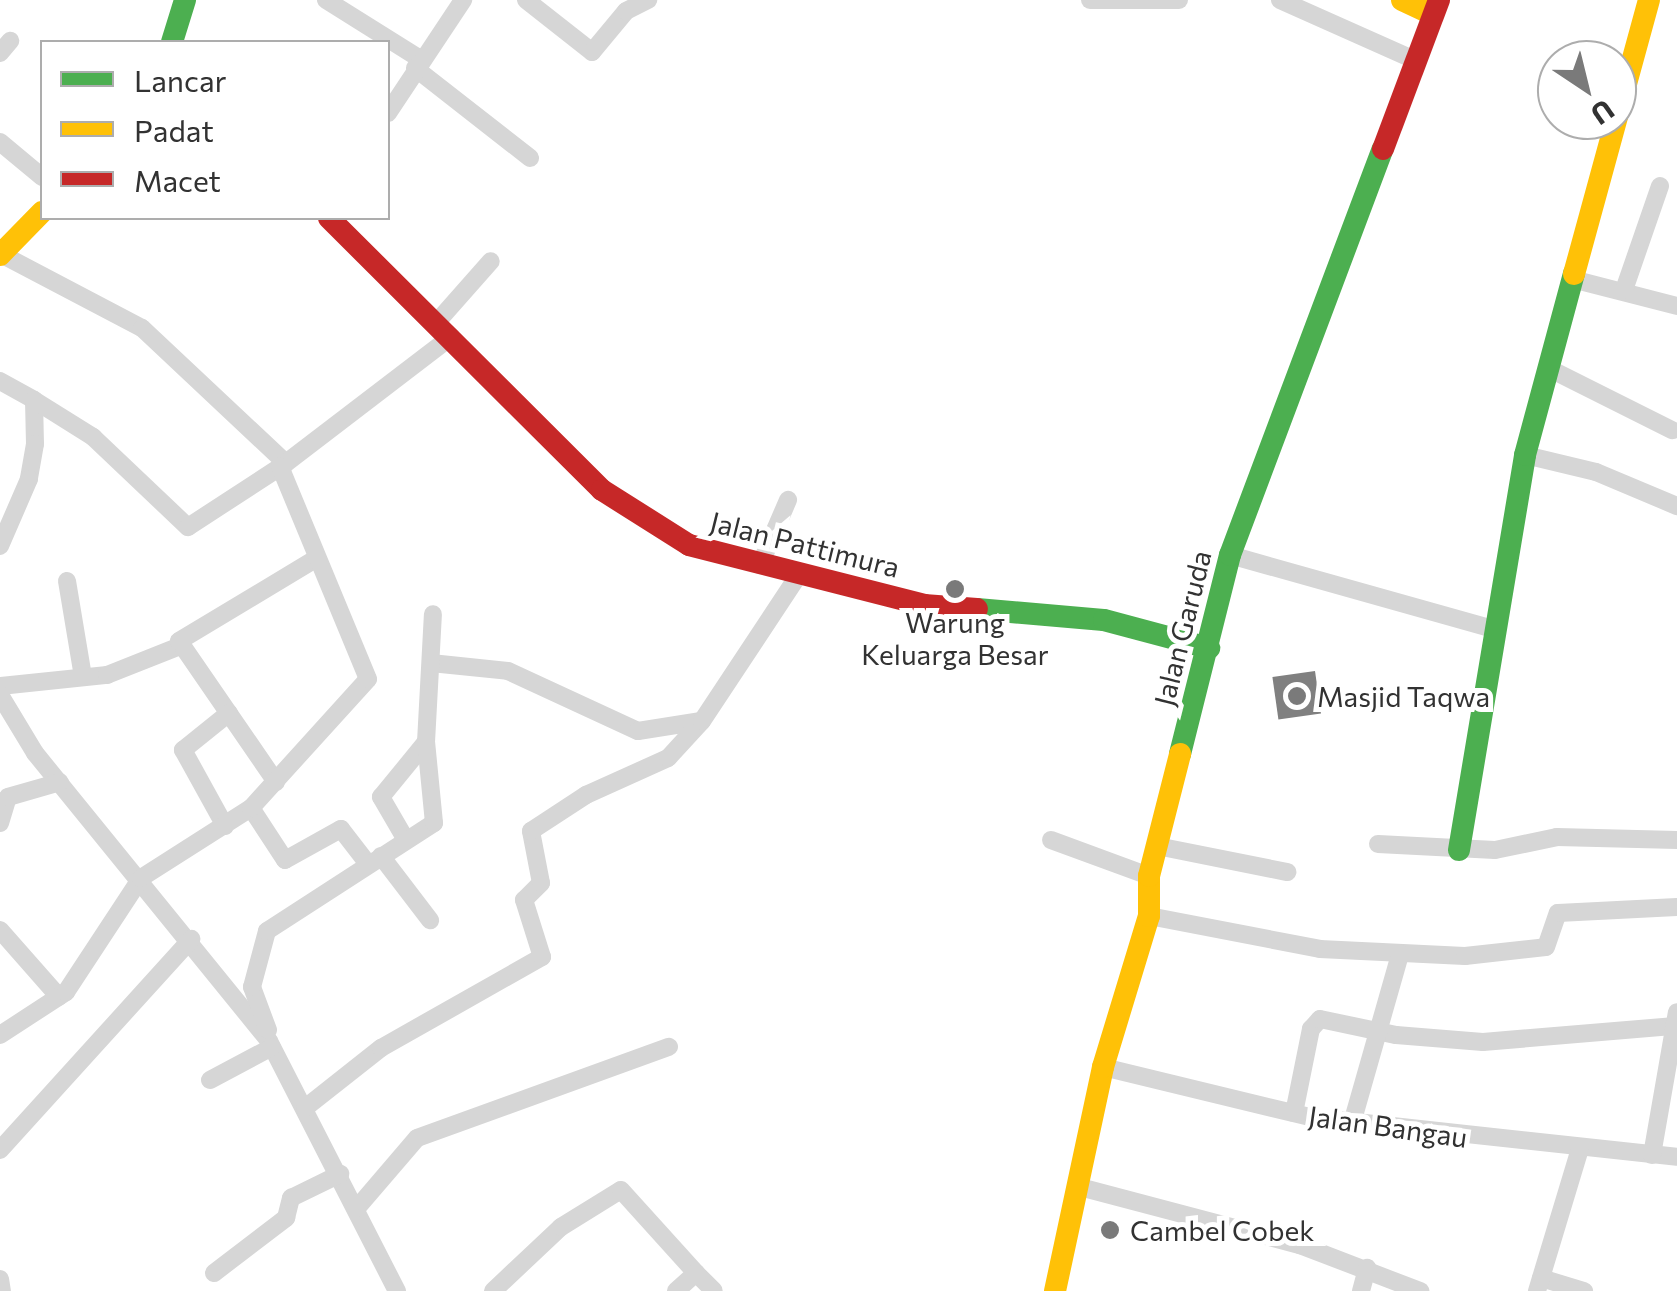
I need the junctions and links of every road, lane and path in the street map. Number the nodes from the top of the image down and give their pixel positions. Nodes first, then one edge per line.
1 (185, 0) edge
2 (326, 0) edge
3 (463, 0) edge
4 (526, 0) edge
5 (648, 0) edge
6 (1090, 0) edge
7 (1179, 0) edge
8 (1280, 0) edge
9 (1402, 0) edge
10 (1649, 0) edge
11 (1436, 7) edge
12 (173, 40) edge
13 (384, 40) edge
14 (390, 44) edge
15 (1415, 60) junction
16 (417, 63) junction
17 (390, 110) edge
18 (0, 142) edge
19 (530, 158) dead end
20 (40, 176) edge
21 (1660, 186) dead end
22 (40, 214) edge
23 (331, 220) edge
24 (0, 254) edge
25 (491, 262) dead end
26 (1572, 278) junction
27 (1624, 290) junction
28 (1677, 306) edge
29 (444, 330) junction
30 (1548, 368) junction
31 (0, 380) edge
32 (34, 400) junction
33 (1672, 430) dead end
34 (1525, 455) junction
35 (283, 465) junction
36 (788, 500) dead end
37 (1677, 506) edge
38 (0, 546) edge
39 (1230, 554) junction
40 (317, 558) junction
41 (760, 564) junction
42 (800, 573) junction
43 (67, 580) dead end
44 (433, 614) dead end
45 (1494, 629) junction
46 (180, 646) junction
47 (1210, 648) junction
48 (446, 664) junction
49 (83, 677) junction
50 (0, 686) edge
51 (0, 695) edge
52 (229, 713) junction
53 (702, 721) junction
54 (8, 728) edge
55 (426, 742) junction
56 (60, 782) junction
57 (276, 782) junction
58 (251, 808) junction
59 (0, 824) edge
60 (225, 826) junction
61 (406, 840) junction
62 (1051, 840) dead end
63 (1677, 840) edge
64 (1378, 844) dead end
65 (1157, 846) junction
66 (1460, 850) junction
67 (375, 860) junction
68 (1287, 872) dead end
69 (1150, 876) junction
70 (141, 878) junction
71 (1677, 906) edge
72 (1148, 916) junction
73 (430, 920) dead end
74 (0, 930) edge
75 (191, 940) junction
76 (1400, 954) junction
77 (58, 997) junction
78 (1676, 1020) edge
79 (1378, 1031) junction
80 (0, 1035) edge
81 (270, 1044) junction
82 (669, 1047) dead end
83 (1103, 1067) junction
84 (210, 1080) dead end
85 (305, 1108) junction
86 (1294, 1112) junction
87 (1352, 1123) junction
88 (1580, 1149) junction
89 (0, 1150) edge
90 (1652, 1155) junction
91 (1677, 1157) edge
92 (340, 1174) junction
93 (1076, 1186) junction
94 (357, 1208) junction
95 (1367, 1268) junction
96 (214, 1274) dead end
97 (696, 1274) junction
98 (0, 1278) edge
99 (1539, 1284) edge
100 (2, 1291) edge
101 (397, 1291) edge
102 (493, 1291) edge
103 (676, 1291) edge
104 (714, 1291) edge
105 (1055, 1291) edge
106 (1361, 1291) edge
107 (1420, 1291) edge
108 (1584, 1291) edge

1 - 12 main road
2 - 13 street
3 - 16 street
4 - 5 street
6 - 7 street
8 - 15 street
9 - 11 main road
10 - 26 main road
11 - 15 main road, Jalan Garuda
14 - 16 street
15 - 39 main road, Jalan Garuda
16 - 17 street
16 - 19 street
18 - 20 street
21 - 27 street
22 - 24 main road
23 - 29 main road, Jalan Pattimura
24 - 35 street
25 - 29 street
26 - 27 street
26 - 30 main road
27 - 28 street
29 - 35 street
29 - 41 main road, Jalan Pattimura
30 - 33 street
30 - 34 main road
31 - 32 street
32 - 35 street
32 - 38 street
34 - 37 street
34 - 45 main road
35 - 40 street
36 - 41 street
39 - 45 street
39 - 47 main road, Jalan Garuda
40 - 46 street
40 - 57 street
41 - 42 main road, Jalan Pattimura
42 - 47 main road, Jalan Pattimura
42 - 53 street
43 - 49 street
44 - 48 street
45 - 66 main road
46 - 49 street
46 - 52 street
47 - 65 main road, Jalan Garuda
48 - 53 street
48 - 55 street
49 - 50 street
51 - 54 street
52 - 57 street
52 - 60 street
53 - 85 street
54 - 56 street
55 - 61 street
55 - 61 street
56 - 59 street
56 - 70 street
57 - 58 street
58 - 60 street
58 - 67 street
60 - 70 street
61 - 67 street
62 - 69 street
63 - 66 street
64 - 66 street
65 - 68 street
65 - 69 main road, Jalan Garuda
67 - 73 street
67 - 81 street
69 - 72 main road, Jalan Garuda
70 - 75 street
70 - 77 street
71 - 76 street
72 - 76 street
72 - 83 main road, Jalan Garuda
74 - 77 street
75 - 81 street
75 - 89 street
76 - 79 street
77 - 80 street
78 - 79 street
78 - 90 street
79 - 86 street
79 - 87 street
81 - 84 street
81 - 85 street
82 - 94 street
83 - 86 street, Jalan Bangau
83 - 93 main road, Jalan Garuda
85 - 92 street
86 - 87 street, Jalan Bangau
87 - 88 street, Jalan Bangau
88 - 90 street, Jalan Bangau
88 - 99 street
90 - 91 street, Jalan Bangau
92 - 94 street
92 - 96 street
93 - 95 street
93 - 105 main road, Jalan Garuda
94 - 101 street
95 - 106 street
95 - 107 street
97 - 102 street
97 - 103 street
97 - 104 street
98 - 100 street
99 - 108 street

